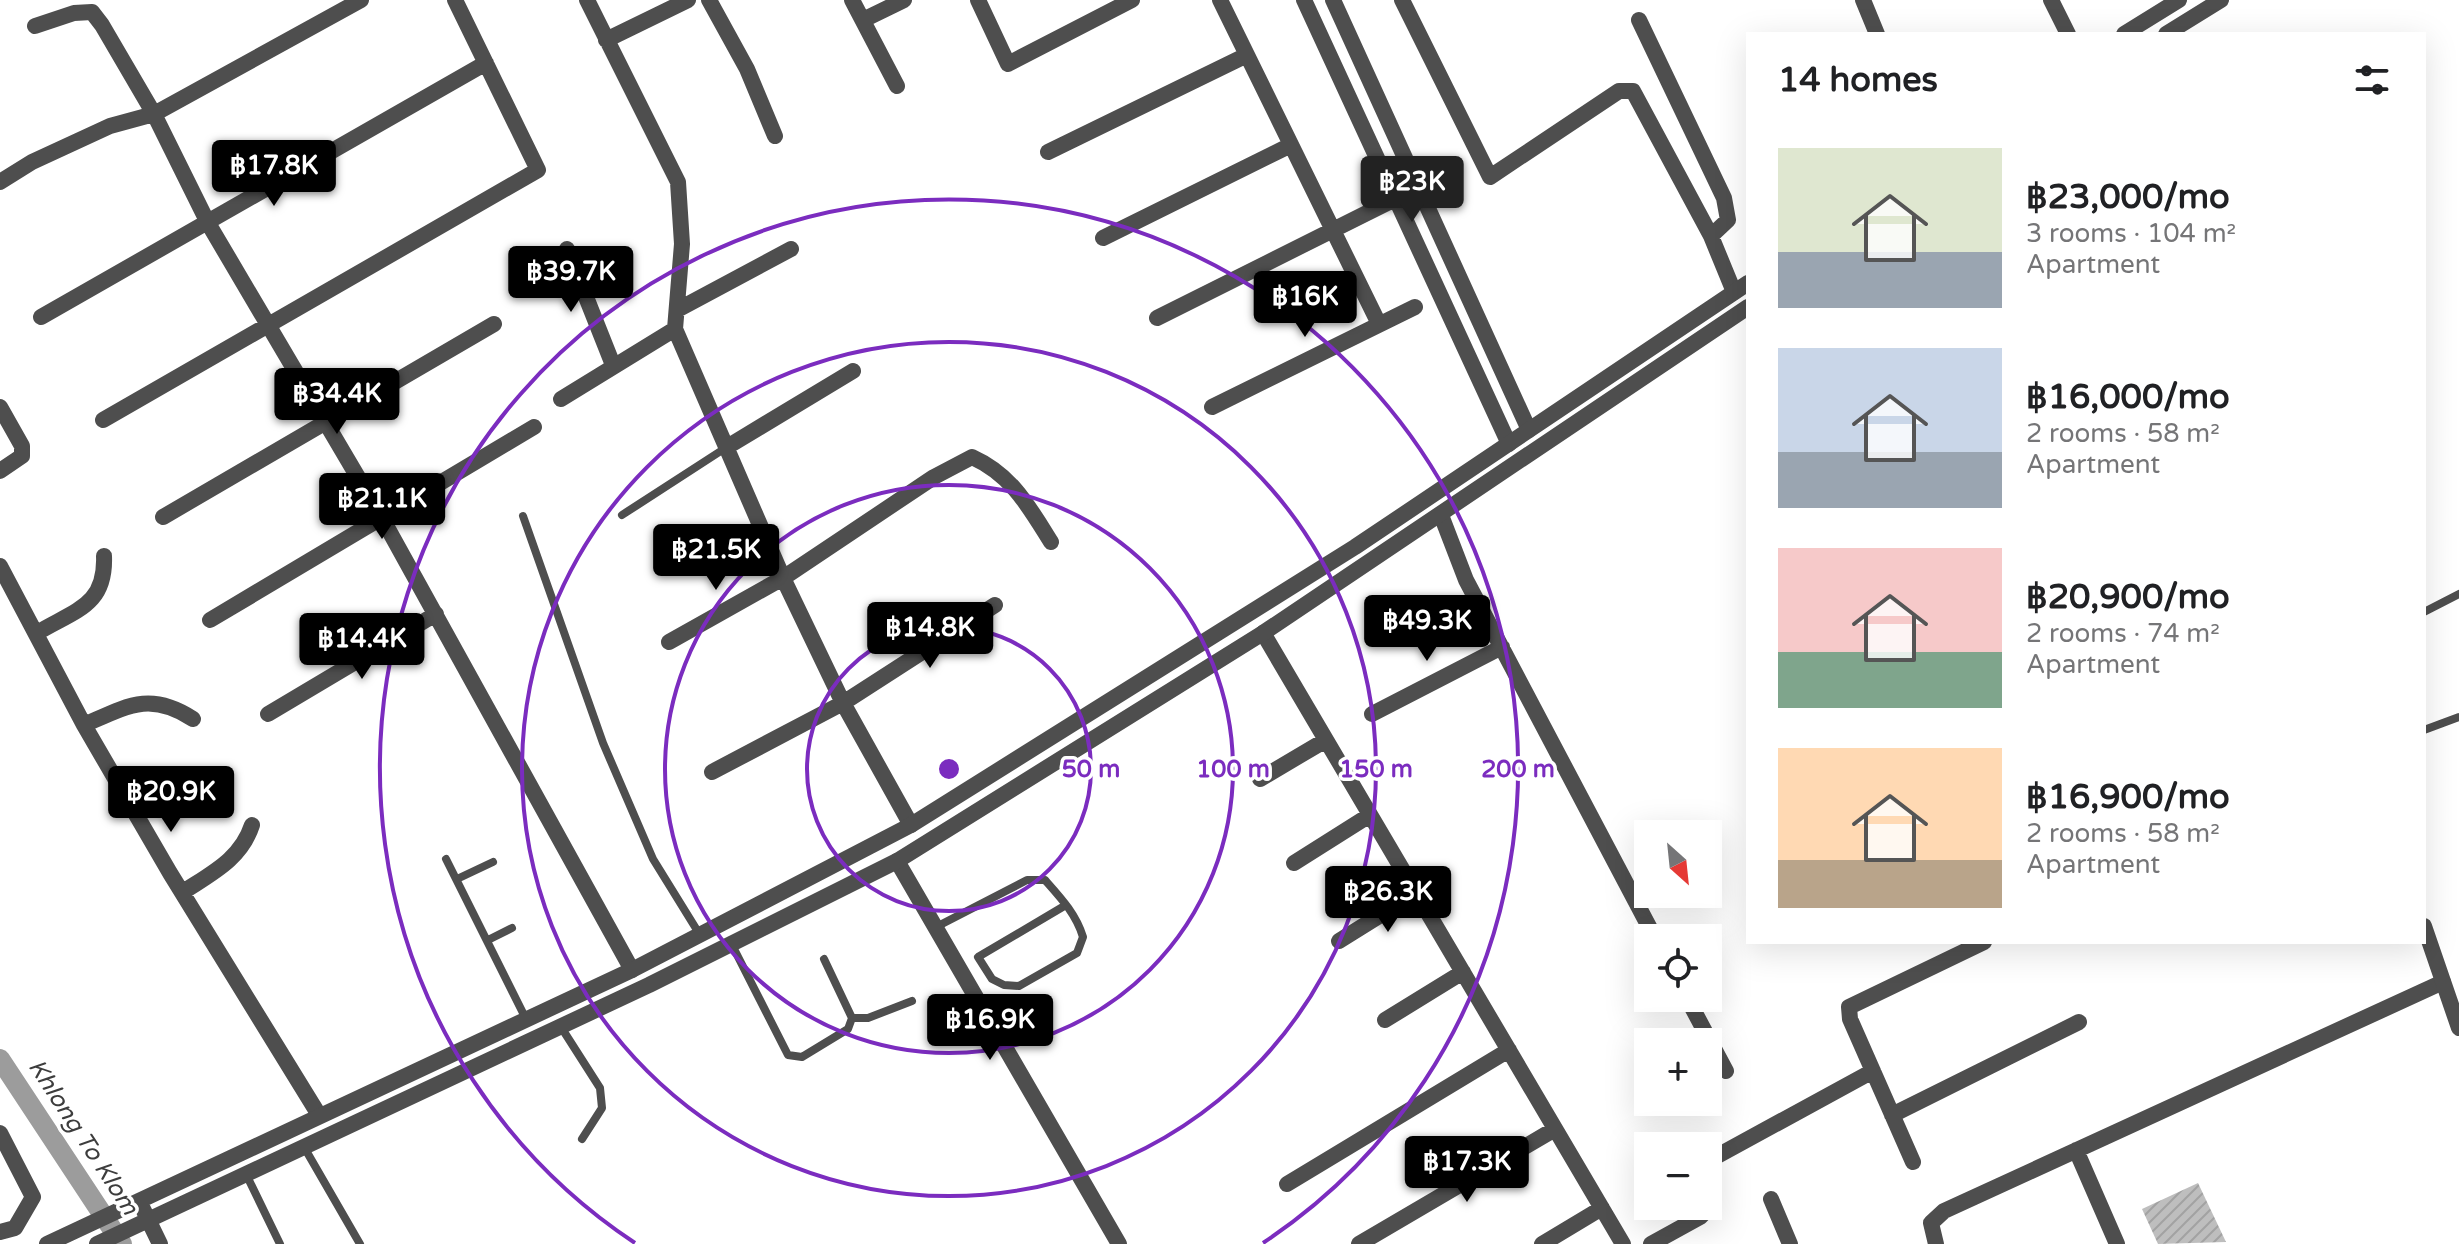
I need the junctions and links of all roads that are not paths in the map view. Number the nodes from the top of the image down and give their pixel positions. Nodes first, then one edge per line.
1 (361, 0) edge
2 (455, 0) edge
3 (587, 0) edge
4 (688, 0) edge
5 (709, 0) edge
6 (852, 0) edge
7 (904, 0) edge
8 (978, 0) edge
9 (1132, 0) edge
10 (1220, 0) edge
11 (1304, 0) edge
12 (1333, 0) edge
13 (1402, 0) edge
14 (1863, 0) edge
15 (2051, 0) edge
16 (2179, 0) edge
17 (2221, 0) edge
18 (863, 20) junction
19 (1639, 20) dead end
20 (35, 26) dead end
21 (1876, 32) edge
22 (2067, 32) edge
23 (2127, 32) edge
24 (2169, 32) edge
25 (606, 40) junction
26 (1247, 55) junction
27 (486, 63) junction
28 (897, 86) dead end
29 (154, 114) junction
30 (775, 136) dead end
31 (1291, 145) junction
32 (1048, 152) dead end
33 (0, 182) edge
34 (1417, 188) junction
35 (1394, 200) junction
36 (208, 223) junction
37 (1334, 231) junction
38 (1711, 236) junction
39 (1103, 238) dead end
40 (567, 249) dead end
41 (791, 249) dead end
42 (1741, 288) edge
43 (1415, 307) dead end
44 (1746, 308) edge
45 (679, 309) junction
46 (41, 317) dead end
47 (1157, 318) dead end
48 (266, 324) junction
49 (494, 324) dead end
50 (1379, 324) junction
51 (675, 329) junction
52 (613, 365) junction
53 (853, 371) dead end
54 (561, 399) dead end
55 (0, 407) edge
56 (1212, 407) dead end
57 (103, 420) dead end
58 (324, 420) junction
59 (534, 427) dead end
60 (1529, 430) junction
61 (1509, 444) junction
62 (727, 447) junction
63 (0, 471) edge
64 (622, 515) dead end
65 (1441, 515) junction
66 (523, 516) dead end
67 (163, 517) dead end
68 (382, 518) junction
69 (1051, 542) dead end
70 (104, 556) dead end
71 (0, 566) edge
72 (783, 578) junction
73 (2459, 594) edge
74 (995, 605) dead end
75 (2426, 611) edge
76 (1251, 612) junction
77 (436, 614) junction
78 (210, 620) dead end
79 (37, 633) junction
80 (1263, 633) junction
81 (669, 642) dead end
82 (1502, 647) junction
83 (843, 703) junction
84 (268, 714) dead end
85 (1372, 714) dead end
86 (2459, 717) edge
87 (193, 719) dead end
88 (84, 725) junction
89 (2426, 729) edge
90 (1326, 740) junction
91 (712, 772) dead end
92 (1260, 779) dead end
93 (1370, 815) junction
94 (252, 825) dead end
95 (911, 825) junction
96 (885, 839) junction
97 (923, 845) junction
98 (446, 859) dead end
99 (897, 861) junction
100 (493, 862) dead end
101 (1294, 863) dead end
102 (457, 879) junction
103 (183, 892) junction
104 (1416, 893) junction
105 (1066, 905) junction
106 (1648, 924) edge
107 (512, 928) dead end
108 (935, 928) junction
109 (2426, 932) edge
110 (700, 936) junction
111 (488, 940) junction
112 (1339, 941) dead end
113 (1980, 944) edge
114 (732, 945) junction
115 (978, 957) junction
116 (824, 959) dead end
117 (632, 970) junction
118 (959, 970) junction
119 (1463, 972) junction
120 (2443, 982) junction
121 (912, 1001) dead end
122 (1694, 1012) edge
123 (852, 1018) junction
124 (526, 1020) junction
125 (1385, 1020) dead end
126 (2079, 1022) dead end
127 (561, 1026) junction
128 (2459, 1028) edge
129 (1509, 1050) junction
130 (1726, 1071) dead end
131 (1873, 1071) junction
132 (319, 1115) junction
133 (1892, 1115) junction
134 (1555, 1129) junction
135 (0, 1133) edge
136 (582, 1139) dead end
137 (304, 1146) junction
138 (2076, 1150) junction
139 (1722, 1153) edge
140 (1913, 1162) dead end
141 (245, 1173) junction
142 (1287, 1184) dead end
143 (1771, 1199) dead end
144 (137, 1202) junction
145 (1602, 1208) junction
146 (1695, 1220) edge
147 (144, 1221) junction
148 (0, 1232) edge
149 (47, 1244) edge
150 (97, 1244) edge
151 (160, 1244) edge
152 (280, 1244) edge
153 (360, 1244) edge
154 (1119, 1244) edge
155 (1359, 1244) edge
156 (1542, 1244) edge
157 (1623, 1244) edge
158 (1651, 1244) edge
159 (1790, 1244) edge
160 (1936, 1244) edge
161 (2117, 1244) edge

1 - 29 street
2 - 27 street
3 - 25 street
4 - 25 street
5 - 30 street
6 - 18 street
7 - 18 street
8 - 9 street
10 - 26 street
11 - 35 street
12 - 34 street
13 - 38 street
14 - 21 street
15 - 22 street
16 - 23 street
17 - 24 street
18 - 28 street
19 - 38 street
20 - 29 street
25 - 45 street
26 - 31 street
26 - 32 street
27 - 36 street
27 - 48 street
29 - 33 street
29 - 36 street
31 - 37 street
31 - 39 street
34 - 35 street
34 - 60 street
35 - 37 street
35 - 61 street
36 - 46 street
36 - 48 street
37 - 47 street
37 - 50 street
38 - 42 street
40 - 52 street
41 - 45 street
42 - 60 street
43 - 50 street
44 - 65 street
45 - 51 street
48 - 57 street
48 - 58 street
49 - 58 street
50 - 56 street
51 - 52 street
51 - 62 street
52 - 54 street
53 - 62 street
55 - 63 street
58 - 67 street
58 - 68 street
59 - 68 street
60 - 61 street
61 - 76 street
62 - 64 lane
62 - 72 street
65 - 80 street
65 - 82 street
66 - 110 lane
68 - 77 street
68 - 78 street
69 - 72 street
70 - 79 street
71 - 79 street
72 - 81 street
72 - 83 street
73 - 75 lane
74 - 83 street
76 - 80 street
76 - 95 street
77 - 84 street
77 - 117 street
79 - 88 street
80 - 90 street
80 - 97 street
82 - 85 street
82 - 106 street
83 - 91 street
83 - 95 street
86 - 89 lane
87 - 88 street
88 - 103 street
90 - 92 street
90 - 93 street
93 - 101 street
93 - 104 street
94 - 103 street
95 - 96 street
95 - 97 street
96 - 99 street
96 - 110 street
97 - 99 street
98 - 102 lane
99 - 108 street
99 - 114 street
100 - 102 lane
102 - 111 lane
103 - 132 street
104 - 112 street
104 - 119 street
105 - 108 lane
105 - 115 lane
105 - 115 lane
107 - 111 lane
108 - 118 street
109 - 120 street
110 - 117 street
111 - 124 lane
113 - 131 street
114 - 123 lane
114 - 127 street
115 - 118 lane
116 - 123 lane
117 - 124 street
118 - 154 street
119 - 125 street
119 - 129 street
120 - 128 street
120 - 138 street
121 - 123 lane
122 - 130 street
124 - 132 street
126 - 133 street
127 - 136 lane
127 - 137 street
129 - 134 street
129 - 142 street
131 - 133 street
131 - 139 street
132 - 144 street
133 - 140 street
134 - 145 street
134 - 155 street
135 - 148 street
137 - 141 street
137 - 153 lane
138 - 160 street
138 - 161 street
141 - 147 street
141 - 152 lane
143 - 159 street
144 - 147 street
144 - 149 street
145 - 156 street
145 - 157 street
146 - 158 street
147 - 150 street
147 - 151 street

